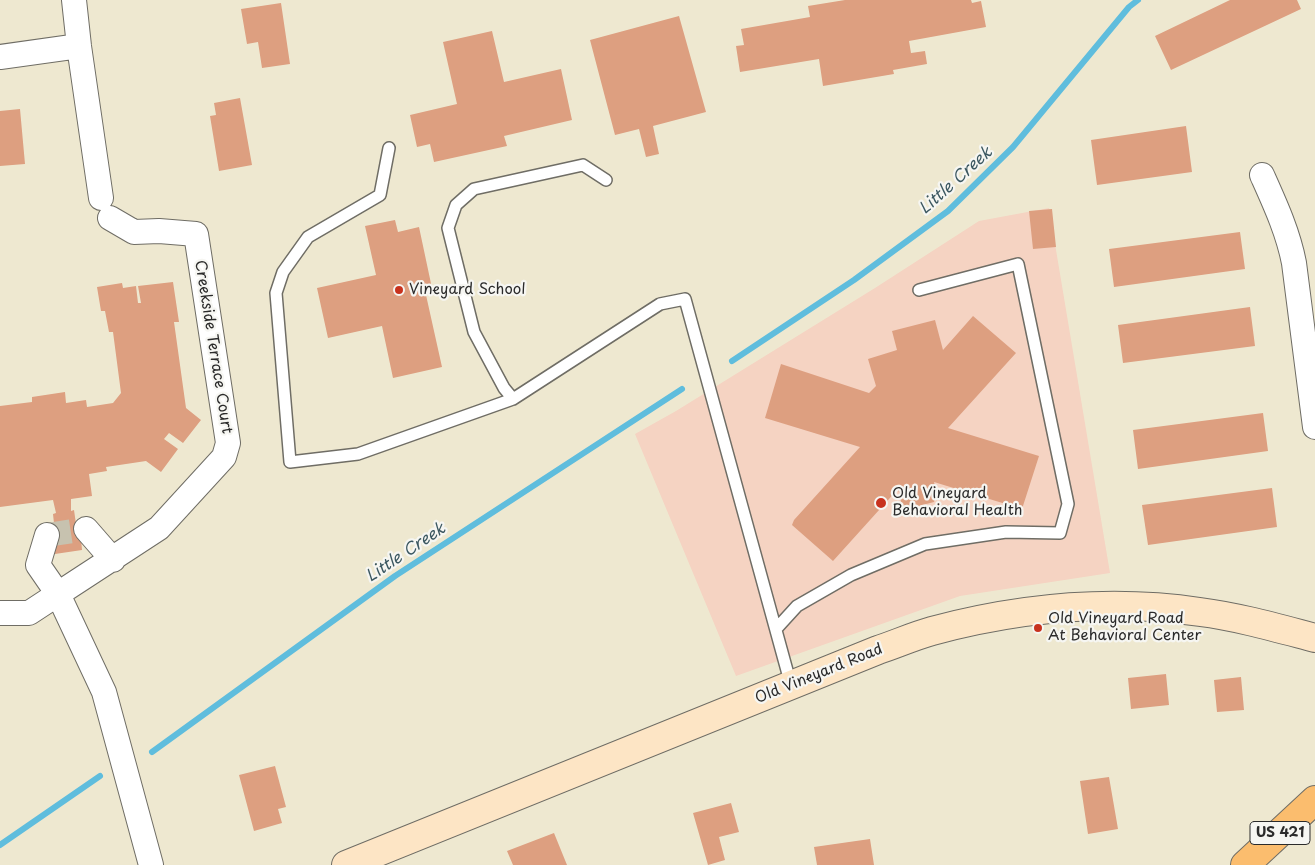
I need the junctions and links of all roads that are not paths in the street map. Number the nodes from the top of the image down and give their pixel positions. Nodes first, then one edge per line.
1 (74, 0) edge
2 (79, 46) junction
3 (0, 57) edge
4 (389, 148) dead end
5 (1262, 175) dead end
6 (606, 180) dead end
7 (919, 290) dead end
8 (513, 399) junction
9 (1315, 427) edge
10 (86, 530) dead end
11 (47, 535) dead end
12 (113, 560) junction
13 (58, 594) junction
14 (0, 613) edge
15 (776, 629) junction
16 (1315, 638) edge
17 (791, 685) junction
18 (1315, 800) edge
19 (151, 865) edge
20 (346, 865) edge
21 (1245, 865) edge

1 - 2 street
2 - 3 street
2 - 12 street, Creekside Terrace Court
4 - 8 lane
5 - 9 street
6 - 8 lane
7 - 15 lane
8 - 15 lane
10 - 12 street
11 - 13 street
12 - 13 street, Creekside Terrace Court
13 - 14 street, Creekside Terrace Court
13 - 19 street
15 - 17 lane
16 - 17 street, Old Vineyard Road
17 - 20 street, Old Vineyard Road
18 - 21 highway, US 421

